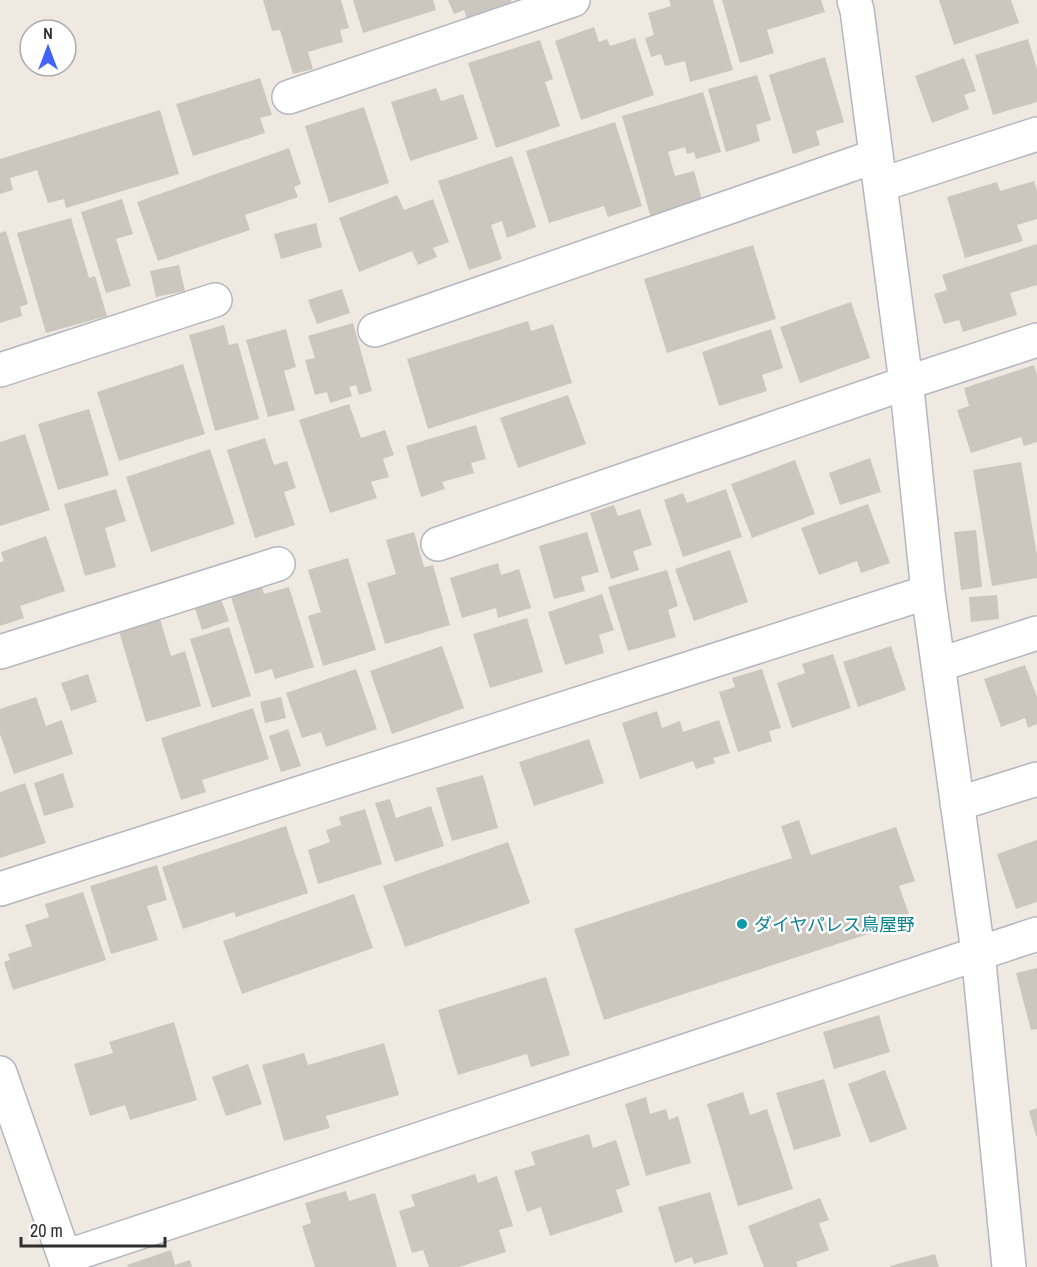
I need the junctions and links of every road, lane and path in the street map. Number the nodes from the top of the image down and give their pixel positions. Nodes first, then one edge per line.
1 (573, 0) edge
2 (854, 0) edge
3 (289, 97) dead end
4 (1037, 134) edge
5 (878, 171) junction
6 (215, 300) dead end
7 (375, 330) dead end
8 (1037, 340) edge
9 (0, 370) edge
10 (906, 383) junction
11 (438, 544) dead end
12 (278, 564) dead end
13 (928, 592) junction
14 (1037, 633) edge
15 (0, 652) edge
16 (938, 665) junction
17 (1037, 779) edge
18 (957, 804) junction
19 (0, 889) edge
20 (1037, 934) edge
21 (978, 952) junction
22 (0, 1073) edge
23 (66, 1262) edge
24 (1009, 1267) edge

1 - 3 street
2 - 5 street
4 - 5 street
5 - 7 street
5 - 10 street
6 - 9 street
8 - 10 street
10 - 11 street
10 - 13 street
12 - 15 street
13 - 16 street
13 - 19 street
14 - 16 street
16 - 18 street
17 - 18 street
18 - 21 street
20 - 21 street
21 - 23 street
21 - 24 street
22 - 23 street

